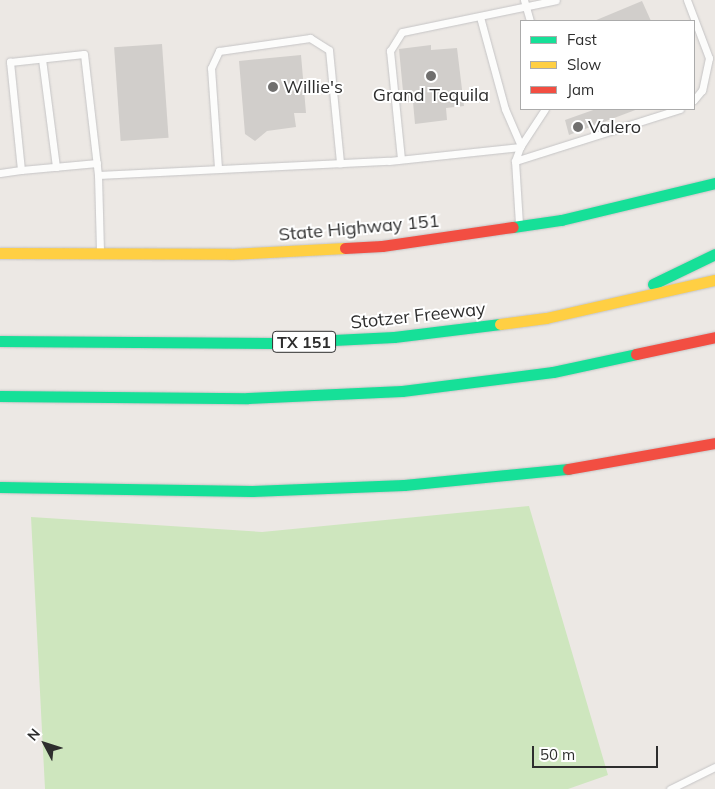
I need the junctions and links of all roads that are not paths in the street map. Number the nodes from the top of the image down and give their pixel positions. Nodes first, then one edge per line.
1 (524, 0) edge
2 (556, 0) edge
3 (688, 0) edge
4 (526, 9) junction
5 (480, 17) junction
6 (530, 20) edge
7 (702, 40) junction
8 (695, 42) edge
9 (42, 59) junction
10 (695, 99) edge
11 (544, 110) edge
12 (677, 110) edge
13 (520, 147) junction
14 (401, 159) junction
15 (515, 161) junction
16 (97, 163) junction
17 (340, 163) junction
18 (56, 167) junction
19 (218, 168) junction
20 (21, 170) junction
21 (0, 173) edge
22 (98, 175) junction
23 (715, 183) edge
24 (519, 228) junction
25 (0, 253) edge
26 (100, 254) junction
27 (715, 254) edge
28 (715, 280) edge
29 (606, 306) junction
30 (715, 337) edge
31 (0, 341) edge
32 (0, 396) edge
33 (715, 443) edge
34 (0, 487) edge
35 (715, 767) edge
36 (670, 789) edge

1 - 4 lane
2 - 4 lane
3 - 7 lane
4 - 5 lane
4 - 6 lane
5 - 13 lane
5 - 14 lane
7 - 8 lane
7 - 10 lane
9 - 16 lane
9 - 18 lane
9 - 20 lane
11 - 13 lane
12 - 15 lane
13 - 14 lane
13 - 15 lane
14 - 17 lane
15 - 24 lane
16 - 18 lane
16 - 22 lane
17 - 19 lane
17 - 19 lane
18 - 20 lane
19 - 22 lane
20 - 21 lane
22 - 26 lane
23 - 24 main road, State Highway 151
24 - 26 main road, State Highway 151
25 - 26 main road, State Highway 151
27 - 29 main road
28 - 29 main road, Stotzer Freeway / TX 151
29 - 31 main road, Stotzer Freeway / TX 151
30 - 32 main road
33 - 34 main road
35 - 36 lane

